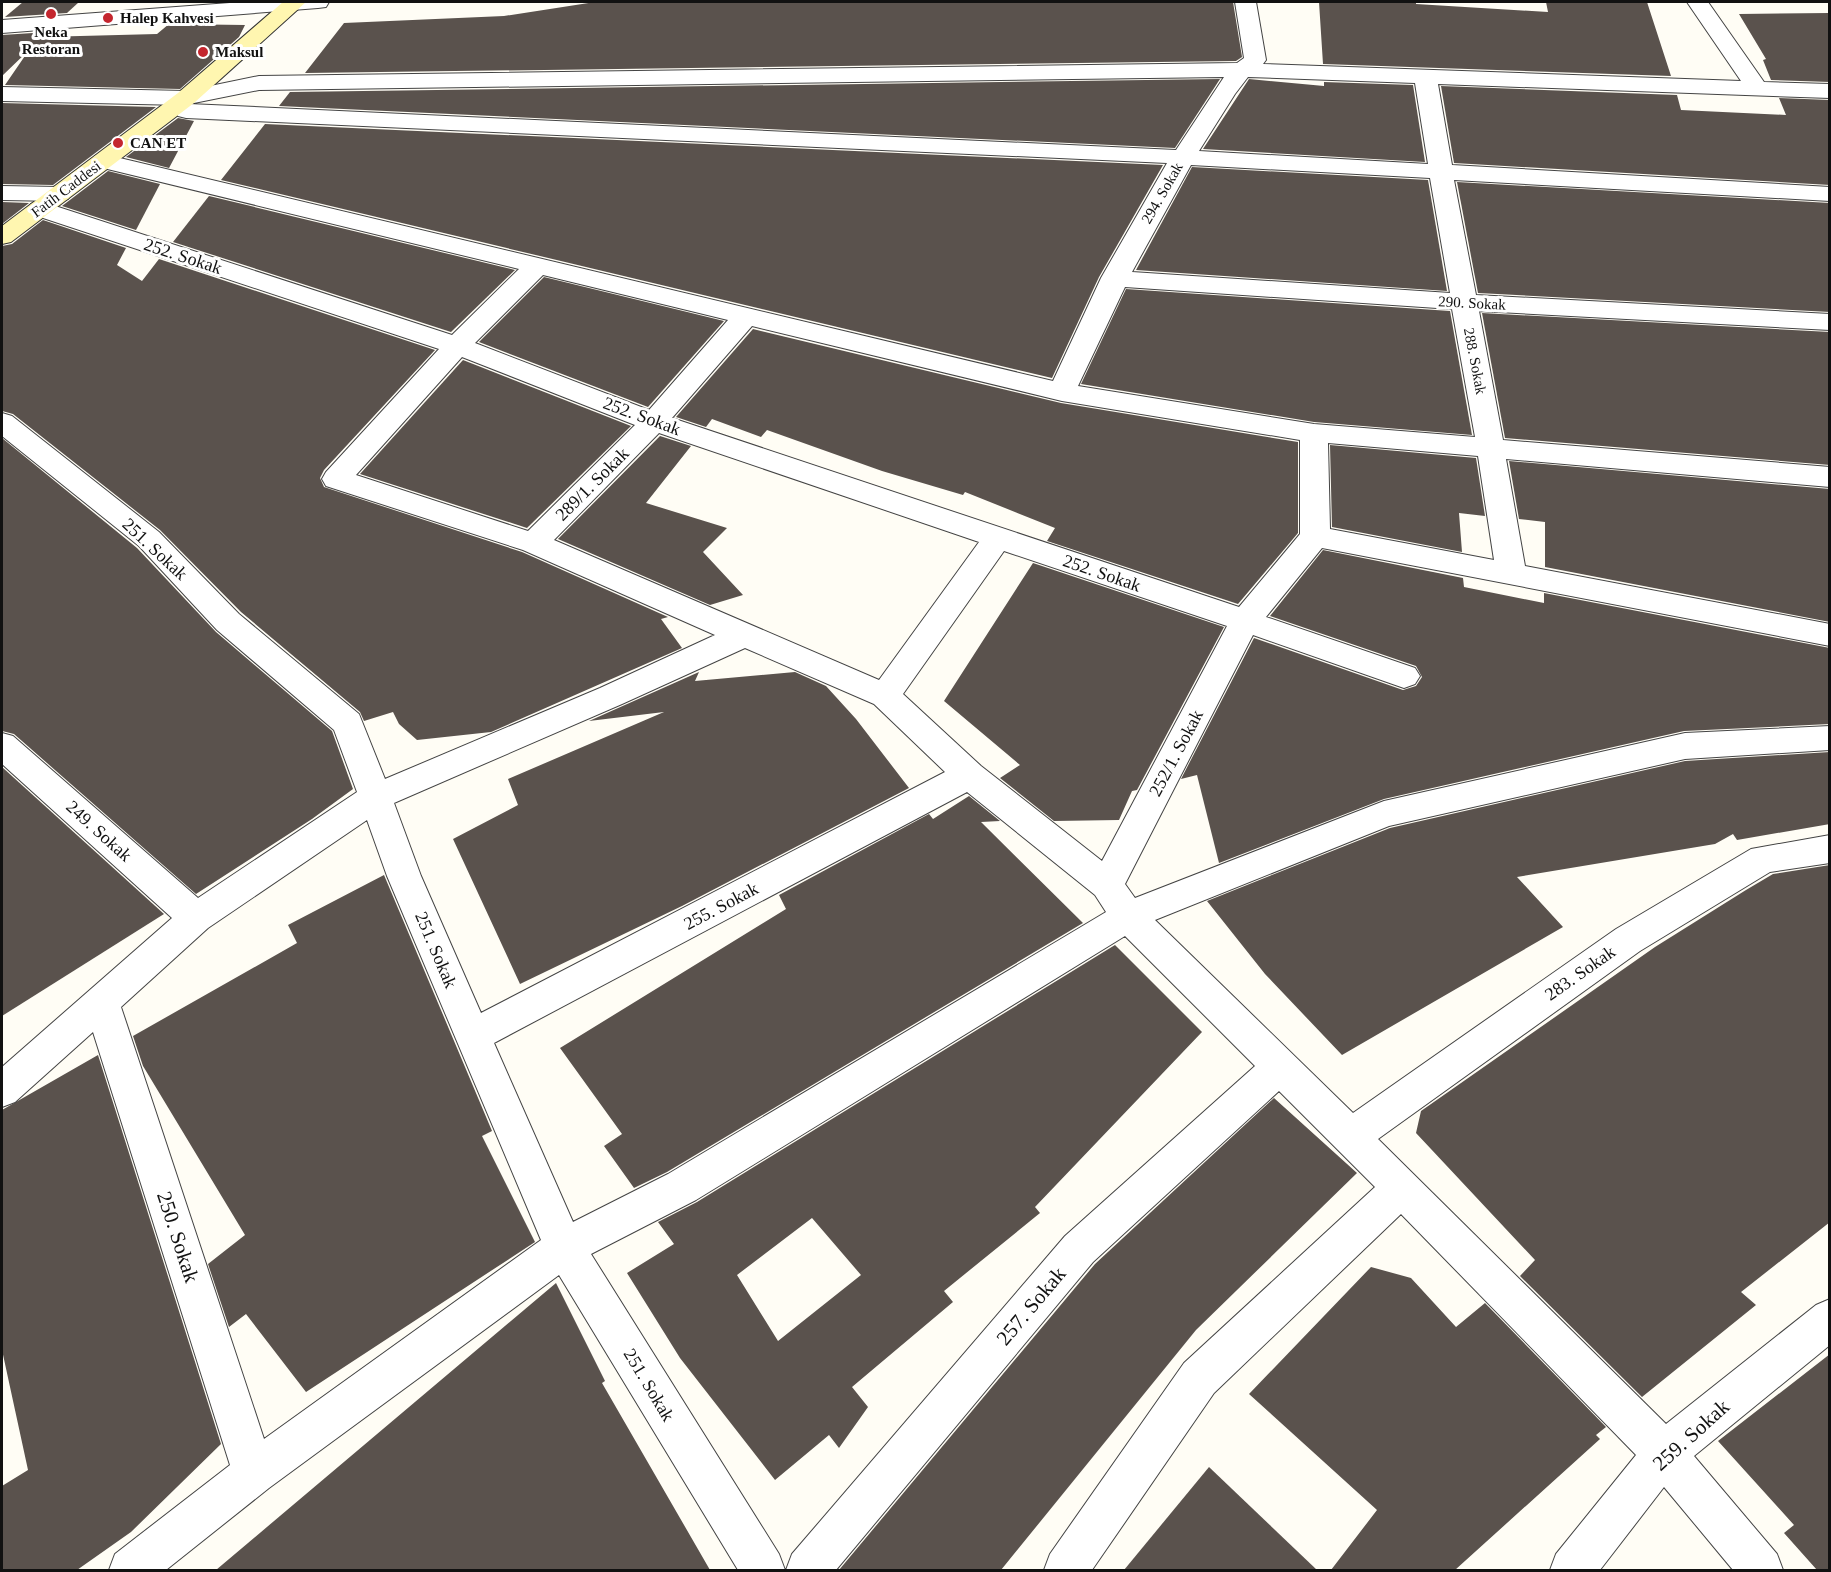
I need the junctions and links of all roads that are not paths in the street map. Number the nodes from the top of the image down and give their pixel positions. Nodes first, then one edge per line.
1 (294, 2) edge
2 (318, 2) edge
3 (1245, 2) edge
4 (1698, 2) edge
5 (184, 8) edge
6 (2, 27) edge
7 (1239, 70) junction
8 (1425, 76) junction
9 (1757, 88) junction
10 (1830, 91) edge
11 (2, 94) edge
12 (177, 104) junction
13 (1183, 157) junction
14 (103, 161) junction
15 (1440, 171) junction
16 (2, 193) edge
17 (1830, 194) edge
18 (50, 201) junction
19 (2, 237) edge
20 (537, 266) junction
21 (1114, 278) junction
22 (1463, 302) junction
23 (746, 316) junction
24 (1830, 322) edge
25 (457, 346) junction
26 (1062, 393) junction
27 (2, 422) edge
28 (654, 422) junction
29 (1314, 433) junction
30 (1491, 447) junction
31 (1830, 477) edge
32 (1315, 536) junction
33 (998, 538) junction
34 (533, 543) junction
35 (1511, 574) junction
36 (1245, 621) junction
37 (746, 634) junction
38 (1830, 635) edge
39 (1404, 676) dead end
40 (885, 696) junction
41 (1830, 738) edge
42 (2, 745) edge
43 (969, 775) junction
44 (375, 797) junction
45 (1830, 849) edge
46 (1107, 885) junction
47 (1128, 916) junction
48 (196, 918) junction
49 (101, 1001) junction
50 (473, 1036) junction
51 (1281, 1066) junction
52 (2, 1090) edge
53 (1350, 1137) junction
54 (1402, 1188) junction
55 (564, 1247) junction
56 (1830, 1319) edge
57 (1664, 1453) junction
58 (254, 1473) junction
59 (131, 1570) edge
60 (762, 1570) edge
61 (808, 1570) edge
62 (1066, 1570) edge
63 (1572, 1570) edge
64 (1761, 1570) edge

1 - 2 street
1 - 5 street
1 - 12 main road, Fatih Caddesi
3 - 7 street, 294. Sokak
4 - 9 street
5 - 6 street
7 - 8 street
7 - 12 street
7 - 13 street, 294. Sokak
8 - 9 street
8 - 15 street, 288. Sokak
9 - 10 street
11 - 12 street
12 - 13 street
12 - 14 main road, Fatih Caddesi
13 - 15 street
13 - 21 street, 294. Sokak
14 - 18 main road, Fatih Caddesi
14 - 20 street
15 - 17 street
15 - 22 street, 288. Sokak
16 - 18 street, 252. Sokak
18 - 19 main road, Fatih Caddesi
18 - 25 street, 252. Sokak
20 - 23 street
20 - 25 street
21 - 22 street, 290. Sokak
21 - 26 street, 294. Sokak
22 - 24 street, 290. Sokak
22 - 30 street, 288. Sokak
23 - 26 street
23 - 28 street, 289/1. Sokak
25 - 28 street, 252. Sokak
25 - 34 street
26 - 29 street
27 - 44 street, 251. Sokak
28 - 33 street, 252. Sokak
28 - 34 street, 289/1. Sokak
29 - 30 street
29 - 32 street
30 - 31 street
30 - 35 street, 288. Sokak
32 - 35 street
32 - 36 street
33 - 36 street, 252. Sokak
33 - 40 street
34 - 37 street
35 - 38 street
36 - 39 street, 252. Sokak
36 - 46 street, 252/1. Sokak
37 - 40 street
37 - 44 street
40 - 43 street
41 - 47 street
42 - 48 street, 249. Sokak
43 - 46 street
43 - 50 street, 255. Sokak
44 - 48 street
44 - 50 street, 251. Sokak
45 - 53 street, 283. Sokak
46 - 47 street
47 - 51 street
47 - 55 street
48 - 49 street
49 - 52 street
49 - 58 street, 250. Sokak
50 - 55 street, 251. Sokak
51 - 53 street
51 - 61 street, 257. Sokak
53 - 54 street
54 - 57 street
54 - 62 street
55 - 58 street
55 - 60 street, 251. Sokak
56 - 57 street, 259. Sokak
57 - 63 street, 259. Sokak
57 - 64 street
58 - 59 street

